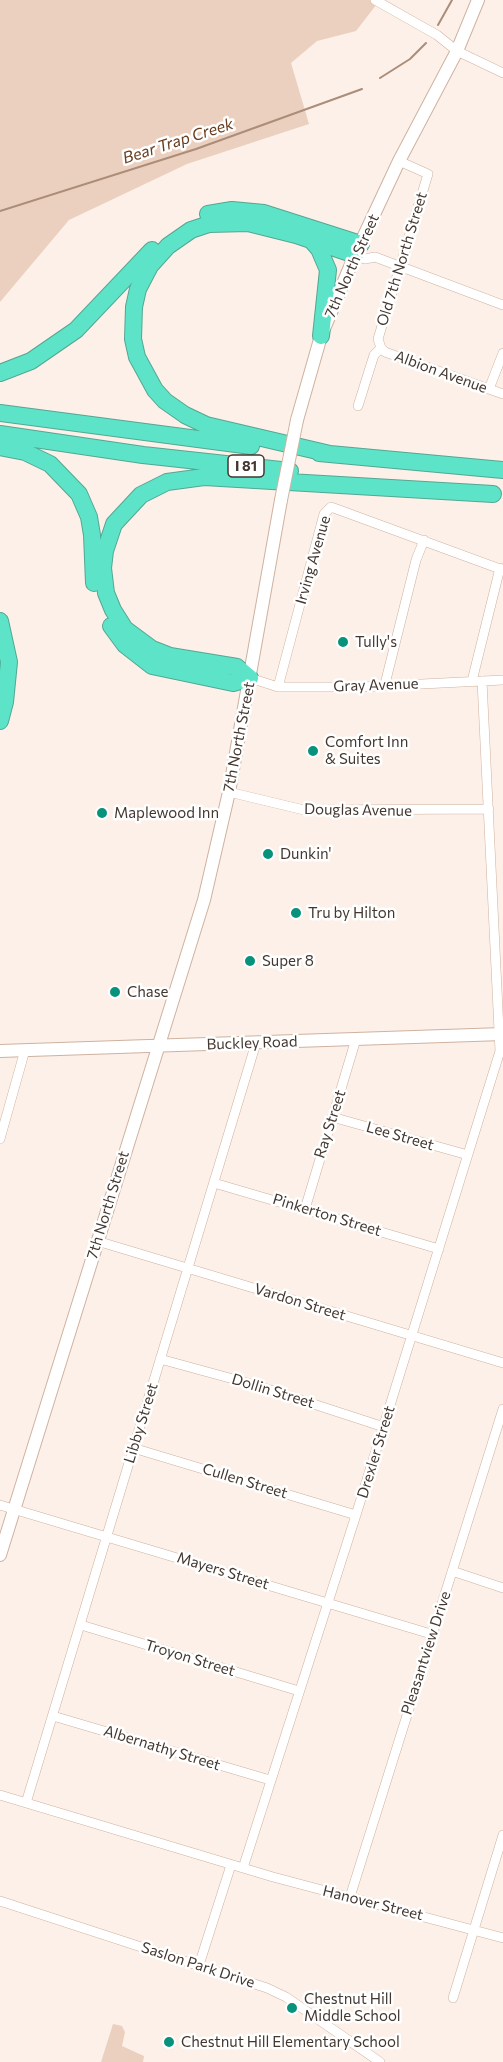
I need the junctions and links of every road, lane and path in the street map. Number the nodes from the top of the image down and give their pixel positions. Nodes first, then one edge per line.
1 (375, 0) edge
2 (478, 0) edge
3 (457, 51) junction
4 (503, 73) edge
5 (399, 161) junction
6 (312, 241) junction
7 (358, 250) junction
8 (401, 267) junction
9 (503, 305) edge
10 (321, 336) junction
11 (381, 348) junction
12 (503, 353) edge
13 (0, 374) edge
14 (489, 389) junction
15 (503, 394) edge
16 (358, 406) dead end
17 (0, 413) edge
18 (0, 434) edge
19 (0, 447) edge
20 (330, 454) junction
21 (503, 470) edge
22 (498, 494) edge
23 (424, 540) junction
24 (501, 569) edge
25 (0, 621) edge
26 (0, 666) edge
27 (250, 678) junction
28 (0, 679) edge
29 (503, 680) edge
30 (477, 681) junction
31 (385, 684) junction
32 (278, 687) junction
33 (0, 721) edge
34 (229, 792) junction
35 (489, 809) junction
36 (501, 1034) edge
37 (356, 1040) junction
38 (256, 1043) junction
39 (159, 1046) junction
40 (25, 1050) junction
41 (0, 1051) edge
42 (332, 1117) junction
43 (0, 1139) edge
44 (468, 1155) junction
45 (214, 1183) junction
46 (305, 1209) junction
47 (97, 1241) junction
48 (439, 1249) junction
49 (188, 1269) junction
50 (412, 1335) junction
51 (160, 1359) junction
52 (503, 1363) edge
53 (503, 1409) edge
54 (384, 1427) junction
55 (133, 1448) junction
56 (0, 1505) edge
57 (14, 1510) junction
58 (356, 1515) junction
59 (107, 1537) junction
60 (0, 1556) edge
61 (452, 1571) junction
62 (503, 1588) edge
63 (328, 1604) junction
64 (81, 1625) junction
65 (431, 1634) junction
66 (299, 1691) junction
67 (53, 1716) junction
68 (270, 1780) junction
69 (0, 1795) edge
70 (26, 1803) junction
71 (503, 1835) edge
72 (231, 1865) junction
73 (243, 1868) junction
74 (350, 1897) junction
75 (0, 1901) edge
76 (474, 1929) junction
77 (503, 1938) edge
78 (199, 1965) junction
79 (453, 1998) dead end
80 (380, 2062) edge

1 - 3 street
2 - 3 street, 7th North Street
3 - 4 street
3 - 5 street, 7th North Street
5 - 7 street, 7th North Street
5 - 8 street, Old 7th North Street
6 - 7 highway
6 - 10 highway
6 - 20 highway
7 - 8 street
7 - 10 street, 7th North Street
7 - 13 highway
8 - 9 street
8 - 11 street, Old 7th North Street
10 - 27 street, 7th North Street, bridge
11 - 14 street, Albion Avenue
11 - 16 street, Old 7th North Street
12 - 14 street
14 - 15 street, Albion Avenue
17 - 20 highway, I 81
18 - 22 highway, I 81
19 - 27 highway
20 - 21 highway, I 81
22 - 27 highway
23 - 24 street, Irving Avenue
23 - 31 street
23 - 32 street, Irving Avenue
24 - 30 street, Drexler Street
25 - 33 highway
26 - 28 highway
27 - 32 street, Gray Avenue
27 - 34 street, 7th North Street
29 - 30 street, Gray Avenue
30 - 31 street, Gray Avenue
30 - 35 street, Drexler Street
31 - 32 street, Gray Avenue
34 - 35 street, Douglas Avenue
34 - 39 street, 7th North Street
35 - 36 street, Drexler Street
36 - 37 street, Buckley Road
36 - 44 street, Drexler Street
37 - 38 street, Buckley Road
37 - 42 street, Ray Street
38 - 39 street, Buckley Road
38 - 45 street, Libby Street
39 - 40 street, Buckley Road
39 - 47 street, 7th North Street
40 - 41 street, Buckley Road
40 - 43 street
42 - 44 street, Lee Street
42 - 46 street, Ray Street
44 - 48 street, Drexler Street
45 - 46 street, Pinkerton Street
45 - 49 street, Libby Street
46 - 48 street, Pinkerton Street
47 - 49 street, Vardon Street
47 - 57 street, 7th North Street
48 - 50 street, Drexler Street
49 - 50 street, Vardon Street
49 - 51 street, Libby Street
50 - 52 street, Vardon Street
50 - 54 street, Drexler Street
51 - 54 street, Dollin Street
51 - 55 street, Libby Street
53 - 61 street, Pleasantview Drive
54 - 58 street, Drexler Street
55 - 58 street, Cullen Street
55 - 59 street, Libby Street
56 - 57 street, Mayers Street
57 - 59 street, Mayers Street
57 - 60 street, 7th North Street
58 - 63 street, Drexler Street
59 - 63 street, Mayers Street
59 - 64 street, Libby Street
61 - 62 street
61 - 65 street, Pleasantview Drive
63 - 65 street, Mayers Street
63 - 66 street, Drexler Street
64 - 66 street, Troyon Street
64 - 67 street, Libby Street
65 - 74 street, Pleasantview Drive
66 - 68 street, Drexler Street
67 - 68 street, Albernathy Street
67 - 70 street, Libby Street
68 - 73 street, Drexler Street
69 - 70 street
70 - 72 street
71 - 76 street
72 - 73 street, Hanover Street
72 - 78 street
73 - 74 street, Hanover Street
74 - 76 street, Hanover Street
75 - 78 street, Saslon Park Drive
76 - 77 street, Hanover Street
76 - 79 street
78 - 80 street, Saslon Park Drive

